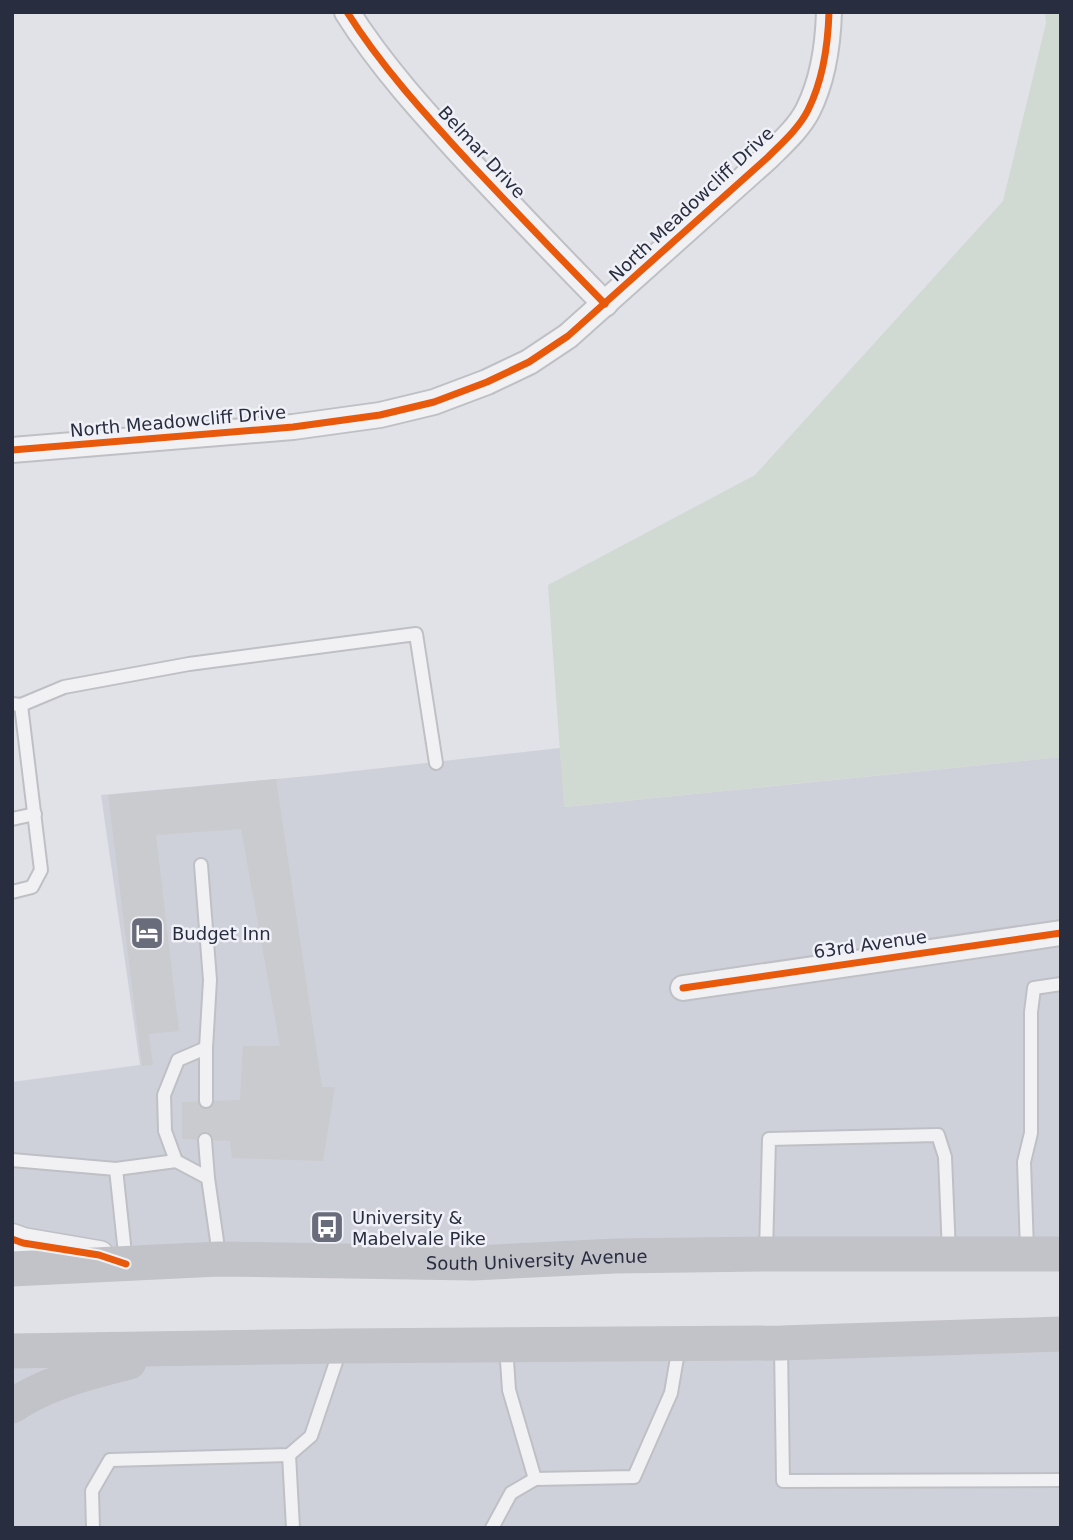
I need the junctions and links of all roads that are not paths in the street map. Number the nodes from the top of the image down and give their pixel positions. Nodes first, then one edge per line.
1 (347, 12) edge
2 (829, 12) edge
3 (605, 304) junction
4 (12, 450) edge
5 (17, 705) edge
6 (436, 763) dead end
7 (35, 814) junction
8 (12, 819) edge
9 (201, 865) dead end
10 (12, 892) edge
11 (1061, 933) edge
12 (1061, 984) edge
13 (683, 988) dead end
14 (206, 1048) junction
15 (206, 1101) dead end
16 (205, 1140) dead end
17 (12, 1160) edge
18 (176, 1161) junction
19 (116, 1169) junction
20 (208, 1178) junction
21 (12, 1239) edge
22 (766, 1254) junction
23 (950, 1254) junction
24 (1044, 1255) edge
25 (219, 1259) junction
26 (127, 1264) junction
27 (12, 1269) edge
28 (1061, 1334) edge
29 (680, 1343) junction
30 (781, 1343) junction
31 (506, 1345) junction
32 (341, 1346) junction
33 (178, 1348) junction
34 (12, 1351) edge
35 (12, 1406) edge
36 (289, 1455) junction
37 (535, 1479) junction
38 (1061, 1480) edge
39 (93, 1528) edge
40 (293, 1528) edge
41 (492, 1528) edge

1 - 3 street, Belmar Drive
2 - 3 street, North Meadowcliff Drive
3 - 4 street, North Meadowcliff Drive
5 - 6 lane
5 - 7 lane
7 - 8 lane
7 - 10 lane
9 - 14 lane
11 - 13 street, 63rd Avenue
12 - 24 lane
14 - 15 lane
14 - 18 lane
16 - 20 lane
17 - 19 lane
18 - 19 lane
18 - 20 lane
19 - 26 lane
20 - 25 lane
21 - 26 street
22 - 23 main road, South University Avenue
22 - 23 lane
22 - 25 main road, South University Avenue
23 - 24 main road, South University Avenue
25 - 26 main road, South University Avenue
26 - 27 main road, South University Avenue
28 - 30 main road
29 - 30 main road
29 - 31 main road
29 - 37 lane
30 - 38 lane
31 - 32 main road
31 - 37 lane
32 - 33 main road
32 - 36 lane
33 - 34 main road
33 - 35 main road
36 - 39 lane
36 - 40 lane
37 - 41 lane

